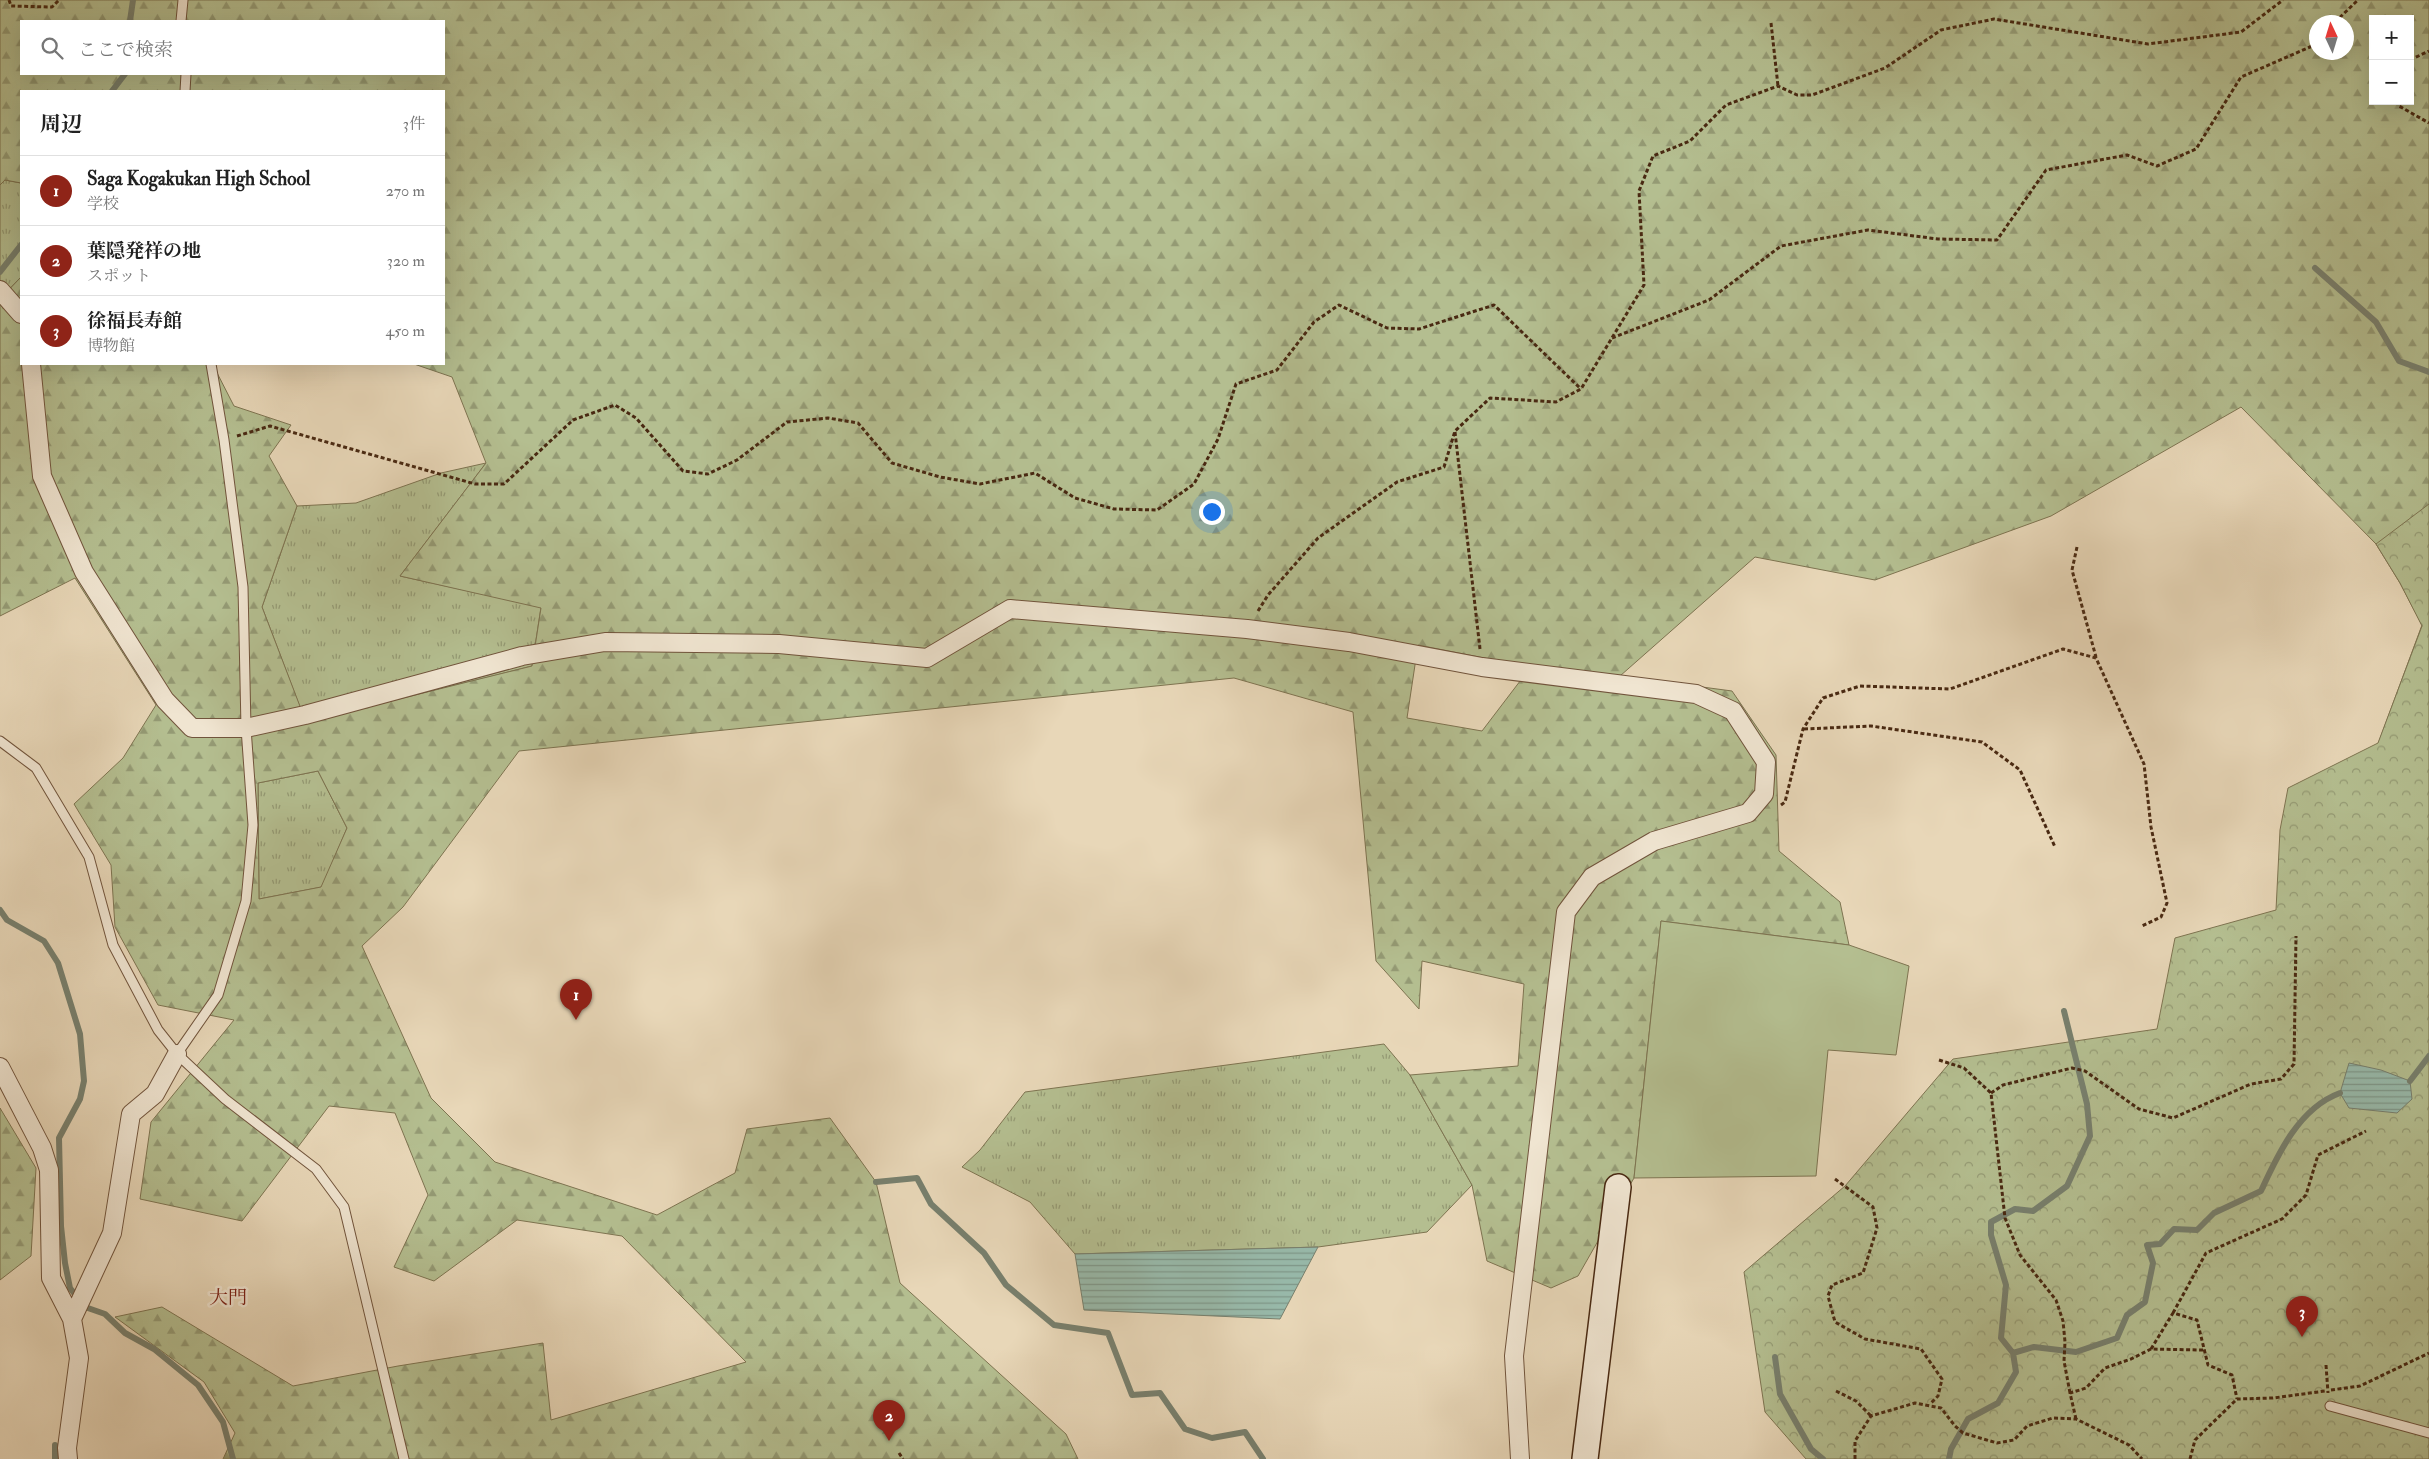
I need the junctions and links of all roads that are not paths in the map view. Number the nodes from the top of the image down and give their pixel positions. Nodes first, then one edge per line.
1 (183, 0) edge
2 (181, 20) edge
3 (186, 75) edge
4 (185, 90) edge
5 (1, 291) edge
6 (20, 313) edge
7 (31, 365) edge
8 (211, 365) edge
9 (246, 728) junction
10 (0, 741) edge
11 (177, 1054) junction
12 (0, 1067) edge
13 (1618, 1186) dead end
14 (74, 1314) junction
15 (2330, 1406) road end
16 (2429, 1433) edge
17 (68, 1459) edge
18 (404, 1459) edge
19 (1520, 1459) edge
20 (1584, 1459) edge

1 - 2 lane
3 - 4 lane
5 - 6 street
7 - 9 street
8 - 9 lane
9 - 11 lane
9 - 19 street
10 - 11 lane
11 - 14 street
11 - 18 lane
12 - 14 street
13 - 20 street
14 - 17 street
15 - 16 lane

